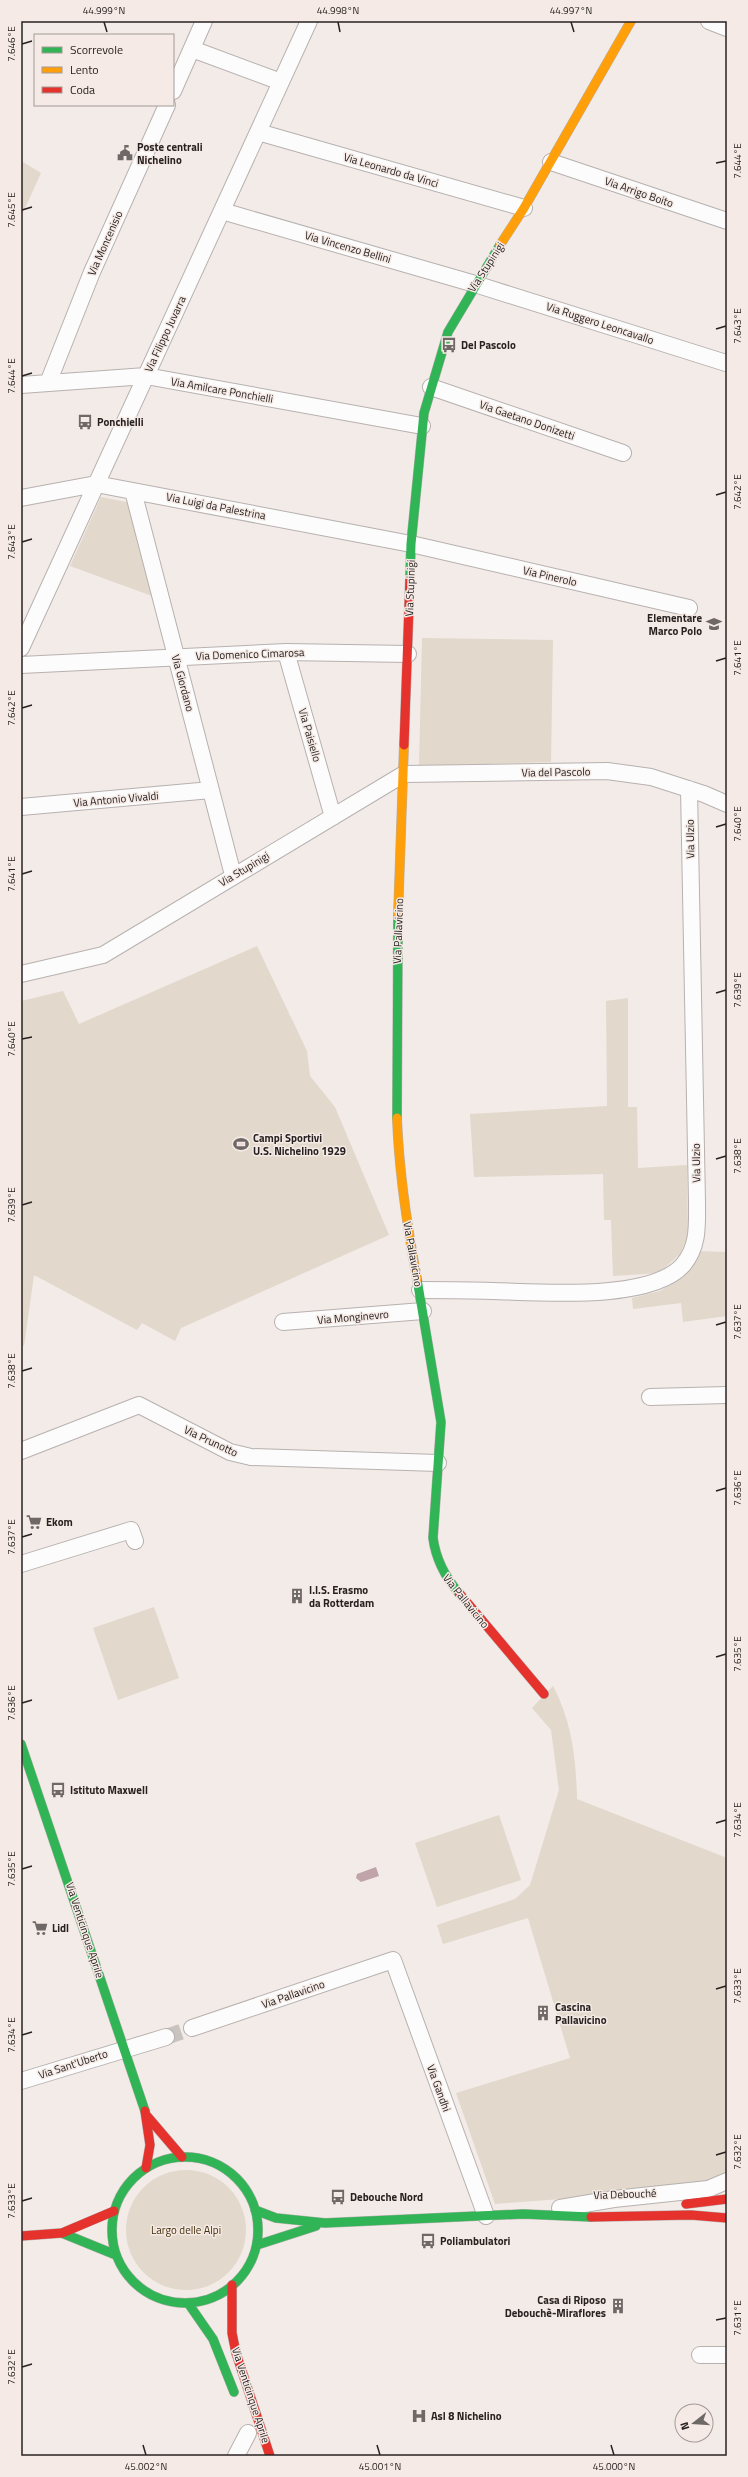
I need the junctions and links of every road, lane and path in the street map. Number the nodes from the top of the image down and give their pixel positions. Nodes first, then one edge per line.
1 (204, 21) edge
2 (309, 21) edge
3 (631, 21) edge
4 (710, 21) edge
5 (727, 28) edge
6 (192, 49) junction
7 (281, 82) junction
8 (174, 89) edge
9 (167, 106) edge
10 (258, 132) junction
11 (551, 162) junction
12 (524, 208) junction
13 (222, 210) junction
14 (727, 221) edge
15 (475, 284) junction
16 (726, 363) dead end
17 (146, 376) junction
18 (48, 383) junction
19 (21, 384) edge
20 (432, 387) junction
21 (422, 426) junction
22 (624, 453) dead end
23 (96, 484) junction
24 (133, 491) junction
25 (21, 498) edge
26 (411, 544) junction
27 (689, 608) dead end
28 (21, 648) edge
29 (286, 652) junction
30 (408, 654) junction
31 (176, 656) junction
32 (21, 665) edge
33 (404, 774) junction
34 (211, 790) junction
35 (696, 791) junction
36 (727, 791) edge
37 (727, 804) edge
38 (21, 807) edge
39 (333, 818) junction
40 (233, 875) junction
41 (21, 974) edge
42 (420, 1290) junction
43 (423, 1311) junction
44 (283, 1322) dead end
45 (727, 1395) edge
46 (650, 1397) dead end
47 (21, 1452) edge
48 (438, 1463) junction
49 (135, 1541) dead end
50 (21, 1564) edge
51 (544, 1694) dead end
52 (21, 1744) edge
53 (393, 1960) joint
54 (192, 2028) tunnel mouth
55 (166, 2036) tunnel mouth
56 (125, 2049) junction
57 (21, 2081) edge
58 (147, 2116) junction
59 (182, 2157) junction
60 (146, 2168) junction
61 (727, 2181) edge
62 (727, 2200) edge
63 (673, 2205) dead end
64 (642, 2206) dead end
65 (560, 2208) junction
66 (255, 2210) junction
67 (114, 2211) junction
68 (523, 2214) junction
69 (486, 2216) junction
70 (727, 2218) edge
71 (325, 2223) junction
72 (62, 2233) junction
73 (21, 2236) edge
74 (257, 2245) junction
75 (116, 2254) junction
76 (232, 2285) junction
77 (188, 2303) junction
78 (700, 2355) dead end
79 (727, 2355) edge
80 (236, 2398) dead end
81 (248, 2435) dead end
82 (236, 2456) edge
83 (270, 2456) edge

1 - 6 street
2 - 7 street, Via Filippo Juvarra
3 - 11 street, Via Stupinigi
4 - 5 street
6 - 7 street
6 - 8 street
7 - 10 street, Via Filippo Juvarra
9 - 18 street, Via Moncenisio
10 - 12 street, Via Leonardo da Vinci
10 - 13 street, Via Filippo Juvarra
11 - 12 street, Via Stupinigi
11 - 14 street, Via Arrigo Boito
12 - 15 street, Via Stupinigi
13 - 15 street, Via Vincenzo Bellini
13 - 17 street, Via Filippo Juvarra
15 - 16 street, Via Ruggero Leoncavallo
15 - 20 street, Via Stupinigi
17 - 18 street, Via Amilcare Ponchielli
17 - 21 street, Via Amilcare Ponchielli
17 - 23 street, Via Filippo Juvarra
18 - 19 street, Via Amilcare Ponchielli
20 - 21 street, Via Stupinigi
20 - 22 street, Via Gaetano Donizetti
21 - 26 street, Via Stupinigi
23 - 24 street, Via Luigi da Palestrina
23 - 25 street, Via Luigi da Palestrina
23 - 28 street, Via Filippo Juvarra
24 - 26 street, Via Luigi da Palestrina
24 - 31 street, Via Giordano
26 - 27 street, Via Pinerolo
26 - 30 street, Via Stupinigi
29 - 30 street, Via Domenico Cimarosa
29 - 31 street, Via Domenico Cimarosa
29 - 39 street, Via Paisiello
30 - 33 street, Via Stupinigi
31 - 32 street, Via Domenico Cimarosa
31 - 34 street, Via Giordano
33 - 35 street, Via del Pascolo
33 - 39 street, Via Stupinigi
33 - 42 street, Via Pallavicino
34 - 38 street, Via Antonio Vivaldi
34 - 40 street, Via Giordano
35 - 36 street, Via del Pascolo
35 - 37 street, Via del Pascolo
35 - 42 street, Via Ulzio
39 - 40 street, Via Stupinigi
40 - 41 street, Via Stupinigi
42 - 43 street, Via Pallavicino
43 - 44 street, Via Monginevro
43 - 48 street, Via Pallavicino
45 - 46 street
47 - 48 street, Via Prunotto
48 - 51 street, Via Pallavicino
49 - 50 street
52 - 56 street, Via Venticinque Aprile
53 - 54 street, Via Pallavicino
53 - 69 street, Via Gandhi
55 - 56 street
56 - 57 street, Via Sant'Uberto
56 - 58 street, Via Venticinque Aprile
58 - 59 street, Via Venticinque Aprile
58 - 60 street, Via Venticinque Aprile
59 - 60 street
59 - 66 street
60 - 67 street
61 - 65 street
62 - 63 street
64 - 65 street, Via Debouché
65 - 68 street, Via Debouché
66 - 71 street, Via Debouché
66 - 74 street
67 - 72 street
67 - 75 street
68 - 69 street, Via Debouché
68 - 70 street, Via Debouché
69 - 71 street, Via Debouché
71 - 74 street, Via Debouché
72 - 73 street
72 - 75 street
74 - 76 street
75 - 77 street
76 - 77 street
76 - 83 street, Via Venticinque Aprile
77 - 80 street, Via Venticinque Aprile
78 - 79 street
81 - 82 street, Via Venticinque Aprile

